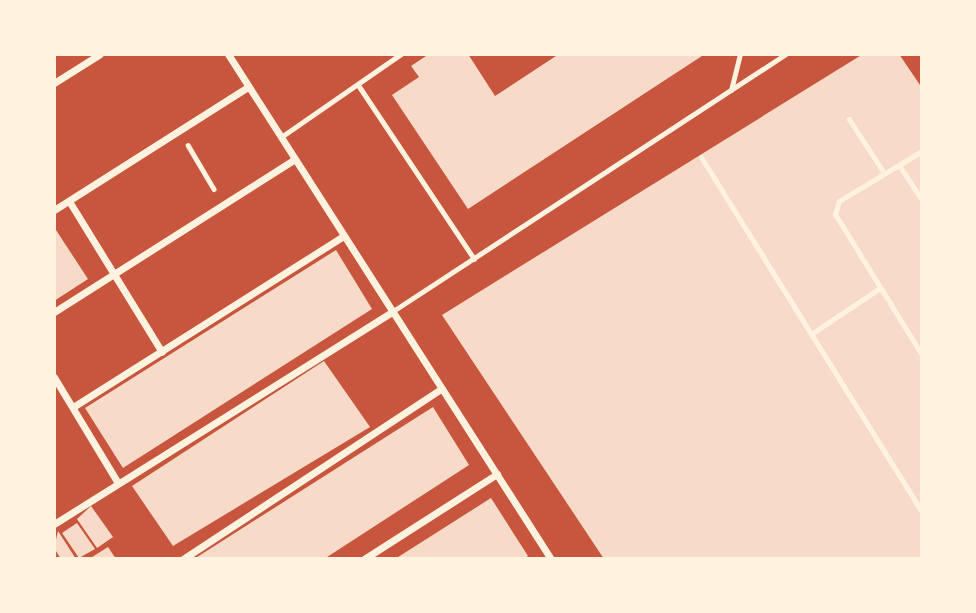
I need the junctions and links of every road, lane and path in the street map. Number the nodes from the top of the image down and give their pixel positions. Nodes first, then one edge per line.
1 (100, 54) edge
2 (228, 54) edge
3 (401, 54) edge
4 (740, 54) edge
5 (786, 54) edge
6 (54, 83) edge
7 (358, 85) junction
8 (248, 87) junction
9 (731, 90) junction
10 (849, 119) dead end
11 (179, 131) junction
12 (281, 137) junction
13 (922, 151) edge
14 (701, 158) dead end
15 (295, 159) junction
16 (899, 165) junction
17 (884, 173) junction
18 (922, 200) edge
19 (69, 201) junction
20 (224, 204) junction
21 (54, 210) edge
22 (344, 236) junction
23 (474, 259) junction
24 (115, 273) junction
25 (880, 288) junction
26 (54, 312) edge
27 (390, 313) junction
28 (811, 334) junction
29 (162, 352) junction
30 (922, 355) edge
31 (54, 377) edge
32 (442, 388) junction
33 (73, 407) junction
34 (497, 474) junction
35 (118, 483) junction
36 (922, 512) edge
37 (54, 524) edge
38 (550, 558) edge
39 (183, 559) edge
40 (364, 559) edge

1 - 6 street
2 - 8 street
3 - 7 lane
4 - 9 lane
5 - 9 lane
7 - 12 lane
7 - 23 lane
8 - 11 street
8 - 12 street
9 - 23 lane
10 - 17 lane
11 - 19 street
11 - 20 path
12 - 15 street
13 - 16 lane
14 - 28 lane
15 - 20 street
15 - 22 street
16 - 17 lane
16 - 18 lane
17 - 25 lane
19 - 21 street
19 - 24 street
20 - 24 street
22 - 27 street
22 - 29 street
23 - 27 lane
24 - 26 street
24 - 29 street
25 - 28 lane
25 - 30 lane
27 - 32 street
27 - 35 street
28 - 36 lane
29 - 33 street
31 - 33 street
32 - 34 street
32 - 39 street
33 - 35 street
34 - 38 street
34 - 40 street
35 - 37 street

